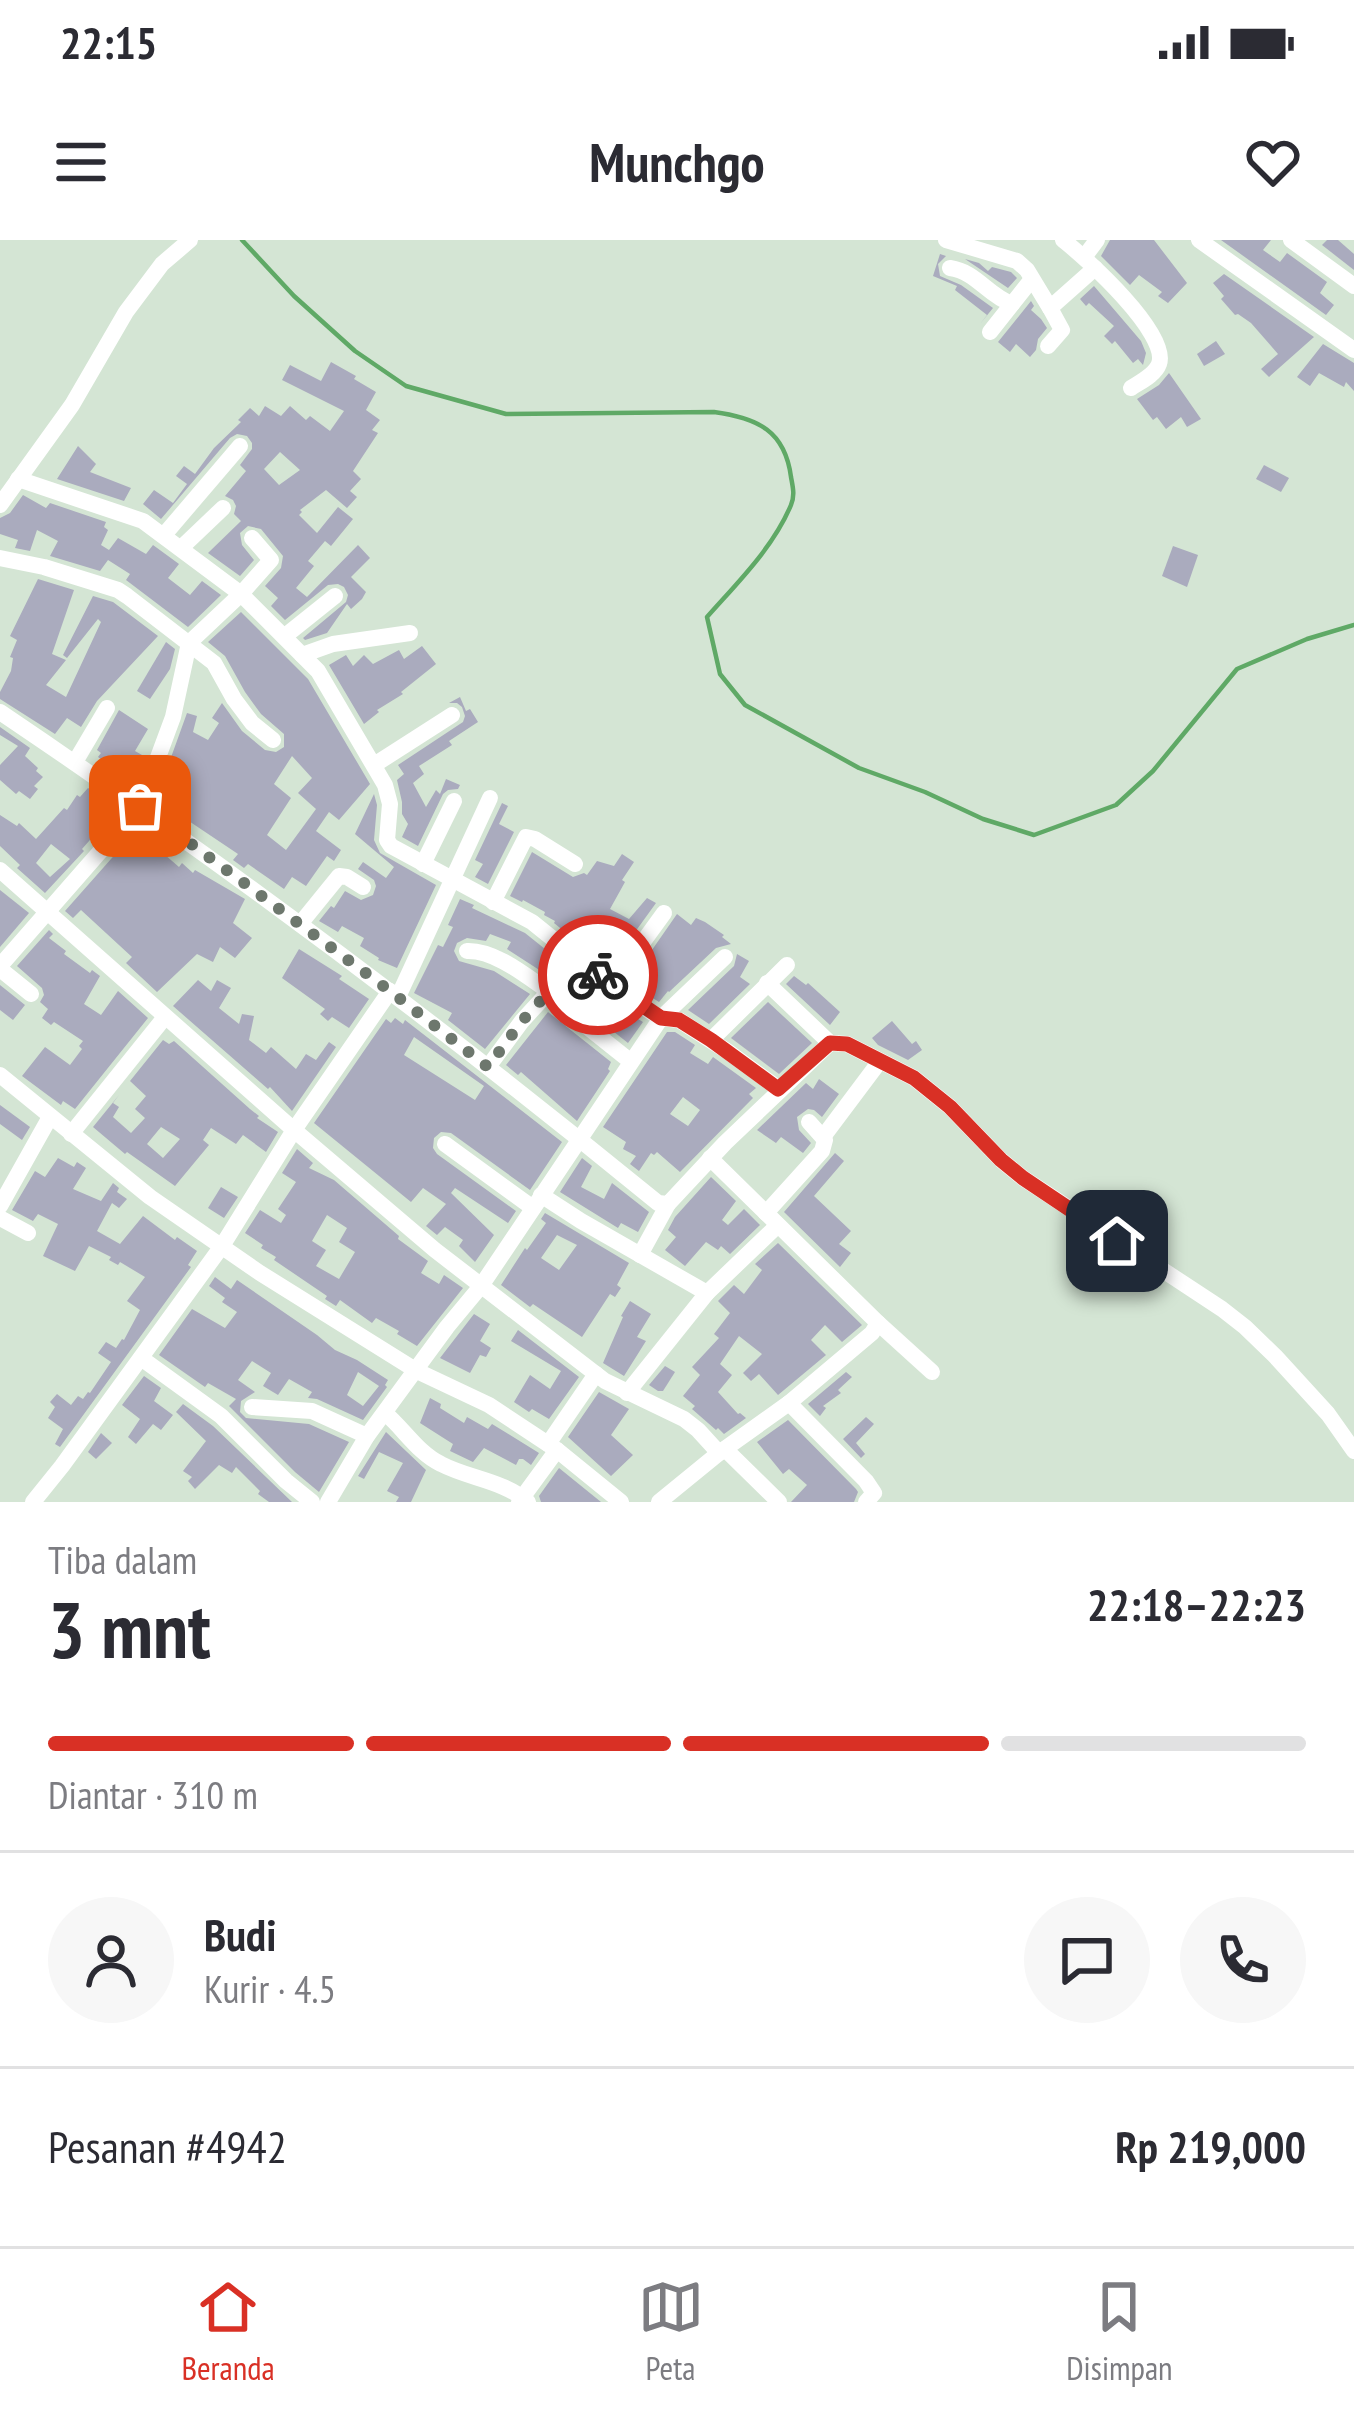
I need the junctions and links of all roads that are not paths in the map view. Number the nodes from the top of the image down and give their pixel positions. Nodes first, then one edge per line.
1 (190, 240) edge
2 (946, 240) edge
3 (1063, 240) edge
4 (1097, 240) edge
5 (1199, 240) edge
6 (1291, 240) edge
7 (1090, 262) junction
8 (950, 268) dead end
9 (1032, 279) junction
10 (1354, 286) edge
11 (1012, 304) junction
12 (1053, 306) junction
13 (990, 332) dead end
14 (1048, 346) dead end
15 (1354, 350) edge
16 (1131, 388) dead end
17 (240, 446) dead end
18 (18, 479) junction
19 (0, 506) edge
20 (223, 508) dead end
21 (164, 535) junction
22 (252, 538) dead end
23 (181, 548) junction
24 (0, 558) edge
25 (241, 594) junction
26 (335, 596) dead end
27 (410, 633) dead end
28 (284, 636) junction
29 (189, 643) junction
30 (309, 662) junction
31 (107, 708) dead end
32 (0, 712) edge
33 (452, 715) dead end
34 (273, 740) dead end
35 (75, 762) junction
36 (374, 765) junction
37 (490, 798) dead end
38 (454, 801) dead end
39 (140, 806) junction
40 (423, 864) junction
41 (575, 864) dead end
42 (0, 870) edge
43 (454, 880) junction
44 (363, 887) dead end
45 (494, 902) junction
46 (49, 913) junction
47 (664, 913) dead end
48 (300, 924) junction
49 (467, 951) dead end
50 (724, 957) dead end
51 (579, 959) junction
52 (787, 965) dead end
53 (0, 968) edge
54 (767, 983) junction
55 (611, 986) junction
56 (547, 993) junction
57 (31, 994) dead end
58 (394, 994) junction
59 (165, 1016) junction
60 (661, 1018) junction
61 (711, 1040) junction
62 (830, 1043) junction
63 (630, 1061) junction
64 (880, 1061) junction
65 (488, 1067) junction
66 (0, 1075) edge
67 (778, 1089) junction
68 (50, 1117) junction
69 (809, 1122) dead end
70 (294, 1130) junction
71 (71, 1134) junction
72 (823, 1137) junction
73 (579, 1139) junction
74 (445, 1144) dead end
75 (710, 1158) junction
76 (537, 1202) junction
77 (668, 1204) junction
78 (1, 1219) edge
79 (772, 1220) junction
80 (28, 1233) dead end
81 (222, 1246) junction
82 (640, 1255) junction
83 (482, 1286) junction
84 (707, 1293) junction
85 (878, 1323) junction
86 (141, 1358) junction
87 (417, 1371) junction
88 (932, 1372) dead end
89 (596, 1375) junction
90 (627, 1393) junction
91 (789, 1403) junction
92 (252, 1407) dead end
93 (385, 1413) junction
94 (367, 1436) junction
95 (552, 1447) junction
96 (722, 1451) junction
97 (1354, 1451) edge
98 (523, 1500) edge
99 (32, 1502) edge
100 (311, 1502) edge
101 (328, 1502) edge
102 (621, 1502) edge
103 (659, 1502) edge
104 (779, 1502) edge
105 (866, 1502) edge

1 - 18 street
2 - 9 street
3 - 7 street
4 - 7 street
5 - 15 street
6 - 10 street
7 - 12 street
7 - 16 street
8 - 11 street
9 - 11 street
9 - 12 street
11 - 13 street
12 - 14 street
17 - 21 street
18 - 19 street
18 - 21 street
20 - 23 street
21 - 23 street
22 - 25 street
23 - 25 street
24 - 29 street
25 - 28 street
25 - 29 street
26 - 28 street
27 - 30 street
28 - 30 street
29 - 34 street
29 - 39 street
30 - 36 street
31 - 35 street
32 - 35 street
33 - 36 street
35 - 39 street
36 - 40 street
37 - 43 street
38 - 40 street
39 - 46 street
39 - 48 street
40 - 43 street
41 - 45 street
42 - 46 street
43 - 45 street
43 - 58 street
44 - 48 street
45 - 51 street
46 - 53 street
46 - 59 street
47 - 55 street
48 - 58 street
49 - 56 street
50 - 60 street
51 - 55 street
51 - 56 street
52 - 54 street
53 - 57 street
54 - 61 street
54 - 62 street
55 - 60 street
56 - 63 street
56 - 65 street
58 - 65 street
58 - 70 street
59 - 70 street
59 - 71 street
60 - 61 street
60 - 63 street
61 - 67 street
62 - 64 street
62 - 67 street
63 - 73 street
64 - 72 street
64 - 97 street
65 - 73 street
66 - 68 street
67 - 75 street
68 - 71 street
68 - 78 street
69 - 72 street
70 - 81 street
70 - 83 street
71 - 81 street
72 - 79 street
73 - 76 street
73 - 77 street
74 - 76 street
75 - 77 street
75 - 79 street
76 - 82 street
76 - 83 street
77 - 82 street
78 - 80 street
79 - 84 street
79 - 85 street
81 - 86 street
81 - 87 street
82 - 84 street
83 - 87 street
83 - 89 street
84 - 90 street
85 - 88 street
85 - 91 street
86 - 99 street
86 - 100 street
87 - 93 street
87 - 95 street
89 - 90 street
89 - 95 street
90 - 96 street
91 - 96 street
91 - 105 street
92 - 94 street
93 - 94 street
93 - 98 street
94 - 101 street
95 - 98 street
95 - 102 street
96 - 103 street
96 - 104 street

